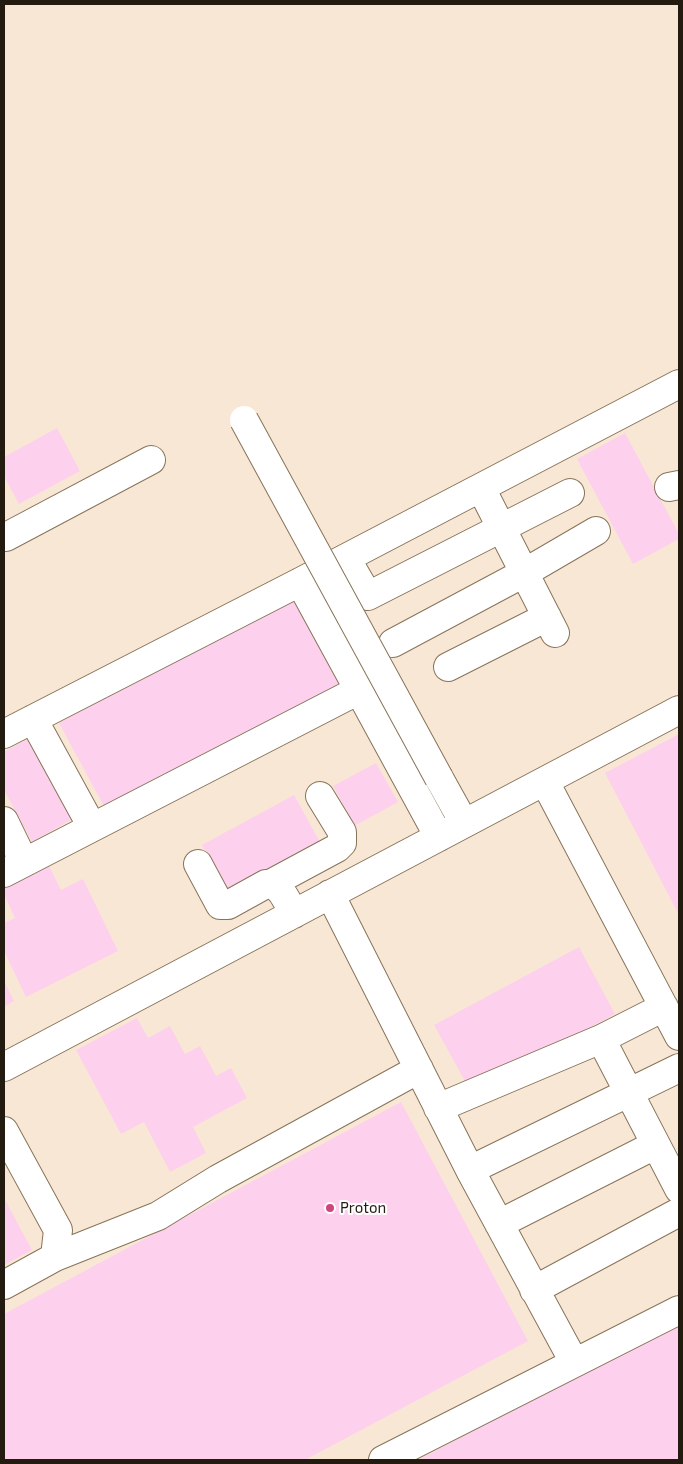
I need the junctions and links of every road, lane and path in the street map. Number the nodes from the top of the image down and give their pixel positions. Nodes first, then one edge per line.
1 (679, 384) edge
2 (244, 420) dead end
3 (151, 460) dead end
4 (481, 488) junction
5 (570, 493) dead end
6 (501, 528) junction
7 (596, 531) dead end
8 (6, 536) dead end
9 (346, 558) junction
10 (524, 573) junction
11 (300, 582) junction
12 (393, 643) dead end
13 (448, 667) dead end
14 (359, 690) junction
15 (679, 710) edge
16 (33, 719) junction
17 (4, 734) edge
18 (545, 782) junction
19 (320, 796) dead end
20 (4, 821) edge
21 (464, 823) junction
22 (92, 827) junction
23 (439, 836) junction
24 (198, 864) dead end
25 (14, 867) edge
26 (272, 883) junction
27 (330, 894) junction
28 (294, 914) junction
29 (664, 1007) junction
30 (679, 1036) edge
31 (600, 1039) junction
32 (4, 1067) edge
33 (679, 1068) edge
34 (419, 1070) junction
35 (628, 1093) junction
36 (438, 1108) junction
37 (4, 1131) edge
38 (655, 1145) junction
39 (470, 1170) junction
40 (678, 1184) edge
41 (679, 1212) edge
42 (499, 1224) junction
43 (55, 1257) junction
44 (4, 1284) edge
45 (534, 1290) junction
46 (679, 1310) edge
47 (574, 1362) junction
48 (383, 1460) edge

1 - 4 lane
2 - 21 lane, bridge
3 - 8 lane
4 - 6 lane
4 - 9 lane
5 - 6 lane
6 - 9 lane
6 - 10 lane
7 - 10 lane
9 - 11 lane
10 - 12 lane
10 - 13 lane
11 - 14 lane
11 - 16 lane
14 - 22 lane
14 - 23 lane
15 - 18 lane
16 - 17 lane
16 - 22 lane
18 - 21 lane
18 - 29 lane
19 - 26 lane
20 - 25 lane
21 - 23 lane
22 - 25 lane
23 - 27 lane
24 - 26 lane
26 - 28 lane
27 - 28 lane
27 - 34 lane
28 - 32 lane
29 - 30 lane
29 - 31 lane
31 - 35 lane
31 - 36 lane
33 - 35 lane
34 - 36 lane
34 - 43 lane
35 - 38 lane
35 - 39 lane
36 - 39 lane
37 - 43 lane
38 - 40 lane
38 - 42 lane
39 - 42 lane
41 - 45 lane
42 - 45 lane
43 - 44 lane
45 - 47 lane
46 - 47 lane
47 - 48 lane

